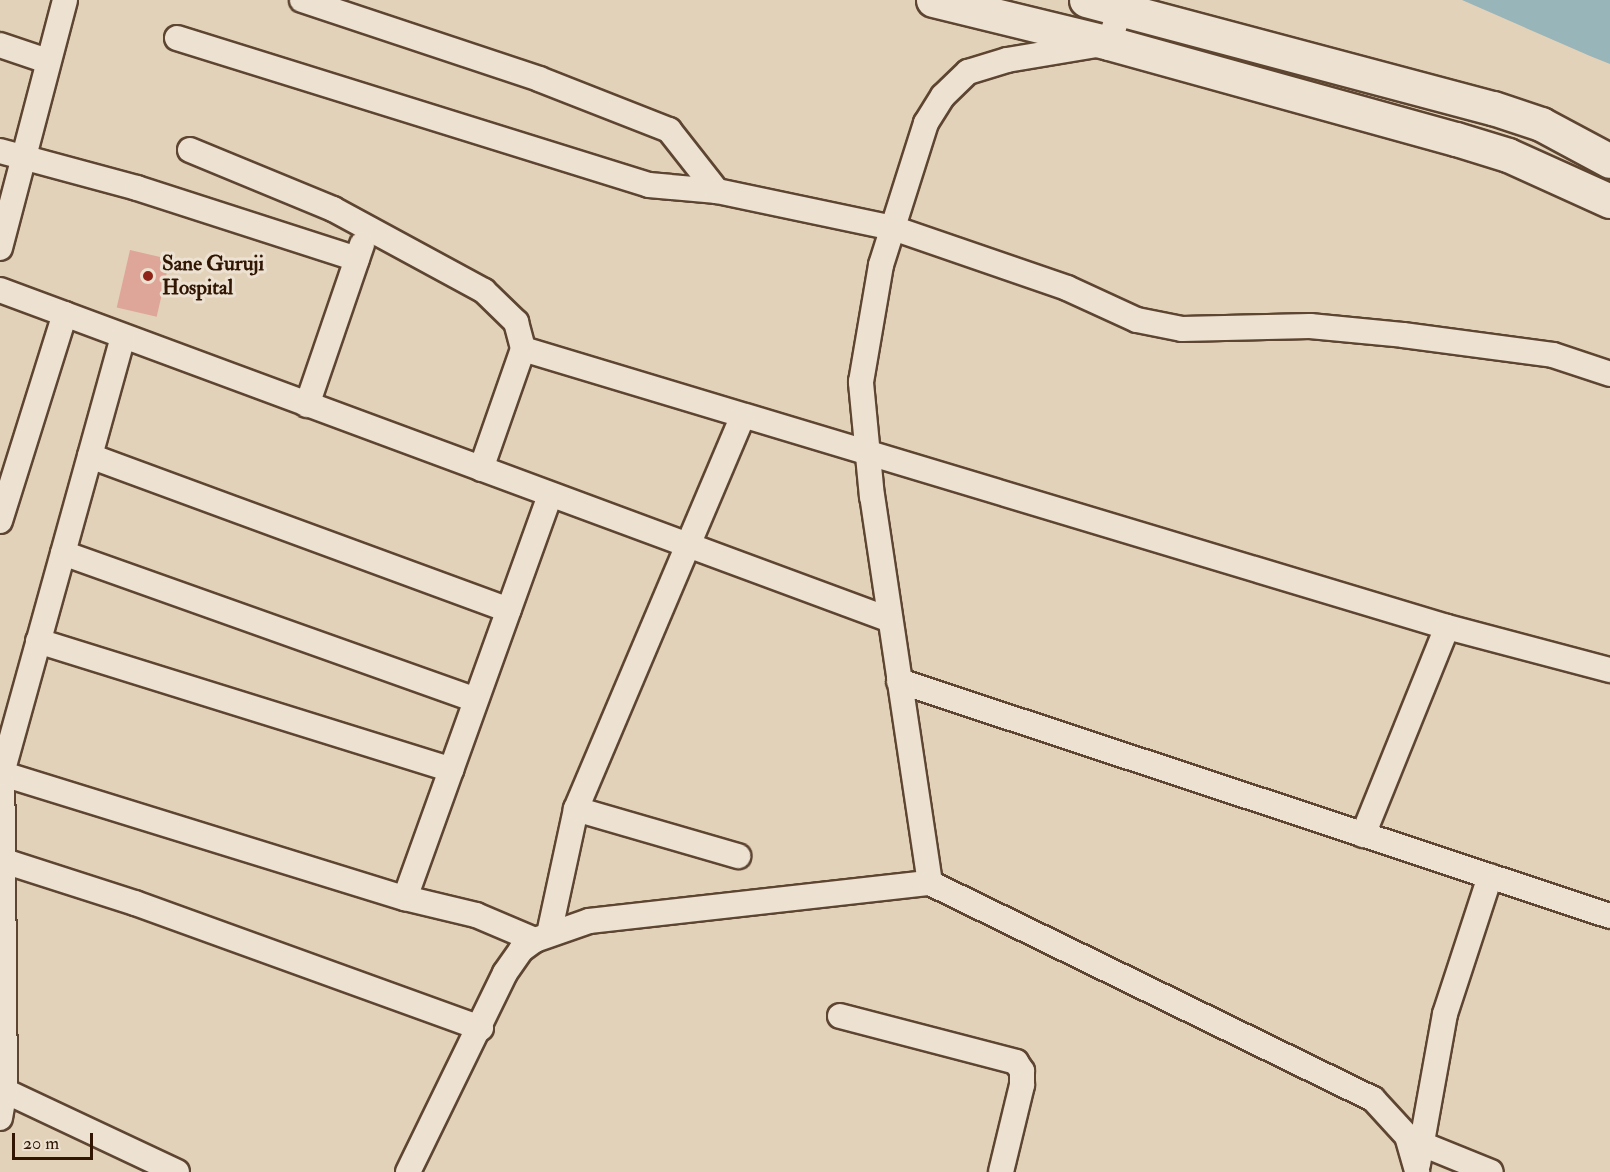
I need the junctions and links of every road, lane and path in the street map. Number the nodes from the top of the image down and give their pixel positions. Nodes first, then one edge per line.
1 (65, 0) edge
2 (303, 0) edge
3 (933, 0) edge
4 (1086, 0) edge
5 (1120, 9) junction
6 (177, 38) dead end
7 (1109, 43) junction
8 (0, 45) edge
9 (47, 60) junction
10 (190, 150) dead end
11 (11, 154) edge
12 (1610, 161) edge
13 (717, 191) junction
14 (1610, 201) edge
15 (367, 228) junction
16 (893, 228) junction
17 (0, 248) edge
18 (357, 259) junction
19 (0, 290) edge
20 (65, 314) junction
21 (123, 337) junction
22 (523, 349) junction
23 (1610, 374) edge
24 (306, 405) junction
25 (742, 418) junction
26 (868, 455) junction
27 (90, 456) junction
28 (481, 469) junction
29 (550, 495) junction
30 (0, 521) edge
31 (686, 545) junction
32 (63, 553) junction
33 (509, 610) junction
34 (890, 620) junction
35 (1447, 627) junction
36 (38, 641) junction
37 (1610, 670) edge
38 (899, 681) junction
39 (476, 700) junction
40 (452, 770) junction
41 (1, 773) edge
42 (576, 809) junction
43 (1363, 835) junction
44 (738, 856) dead end
45 (2, 860) junction
46 (1490, 876) junction
47 (930, 883) junction
48 (405, 898) junction
49 (1610, 915) edge
50 (542, 937) junction
51 (840, 1016) dead end
52 (481, 1028) junction
53 (5, 1090) junction
54 (0, 1118) edge
55 (1422, 1144) junction
56 (177, 1172) edge
57 (408, 1172) edge
58 (1001, 1172) edge
59 (1491, 1172) edge

1 - 9 street
2 - 13 street
3 - 7 street
4 - 5 street
5 - 7 street
5 - 12 street
6 - 13 street
7 - 14 street
7 - 16 street
8 - 9 street
9 - 11 street
10 - 15 street
11 - 17 street
11 - 18 street
13 - 16 street
15 - 18 street
15 - 22 street
16 - 23 street
16 - 26 street
18 - 24 street
19 - 20 street
20 - 21 street
20 - 30 street
21 - 24 street
21 - 27 street
22 - 25 street
22 - 28 street
24 - 28 street
25 - 26 street
25 - 31 street
26 - 34 street
26 - 35 street
27 - 32 street
27 - 33 street
28 - 29 street
29 - 31 street
29 - 33 street
31 - 34 street
31 - 42 street
32 - 36 street
32 - 39 street
33 - 39 street
34 - 38 street
35 - 37 street
35 - 43 street
36 - 40 street
36 - 41 street
38 - 43 street
38 - 47 street
39 - 40 street
40 - 48 street
41 - 45 street
41 - 48 street
42 - 44 street
42 - 50 street
43 - 46 street
45 - 52 street
45 - 53 street
46 - 49 street
46 - 55 street
47 - 50 street
47 - 55 street
48 - 50 street
50 - 52 street
51 - 58 street
52 - 57 street
53 - 54 street
53 - 56 street
55 - 59 street

